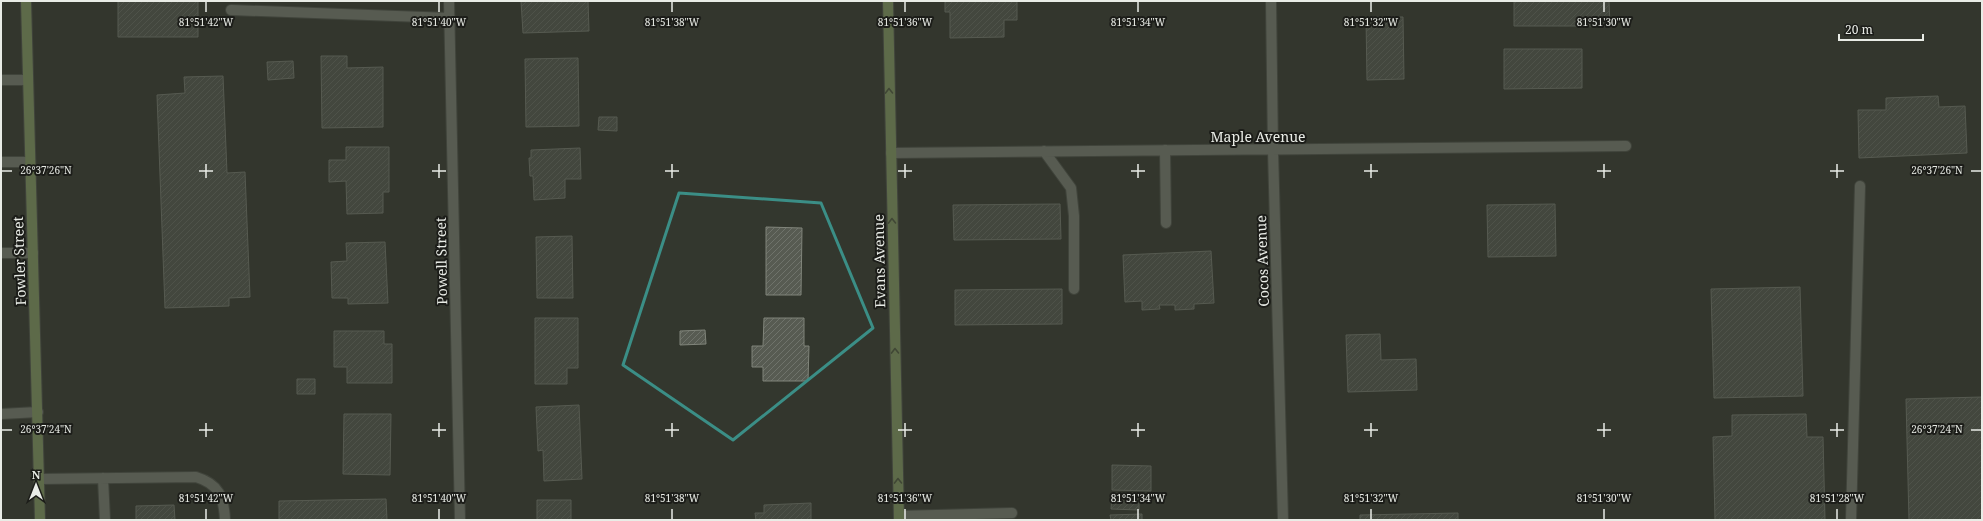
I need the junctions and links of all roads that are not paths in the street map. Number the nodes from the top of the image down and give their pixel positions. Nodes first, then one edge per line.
1 (26, 1) edge
2 (449, 1) edge
3 (888, 1) edge
4 (1272, 1) edge
5 (231, 10) dead end
6 (450, 18) junction
7 (1, 80) edge
8 (28, 80) junction
9 (1626, 146) dead end
10 (1165, 150) junction
11 (1273, 150) junction
12 (1044, 151) junction
13 (891, 153) junction
14 (1, 162) edge
15 (30, 162) junction
16 (1860, 186) dead end
17 (1166, 223) dead end
18 (1, 253) edge
19 (33, 253) junction
20 (1074, 289) dead end
21 (38, 412) junction
22 (1, 414) edge
23 (103, 478) junction
24 (39, 479) junction
25 (1012, 514) dead end
26 (899, 518) edge
27 (40, 520) edge
28 (105, 520) edge
29 (225, 520) edge
30 (460, 520) edge
31 (1283, 520) edge
32 (1851, 520) edge

1 - 8 main road, Fowler Street
2 - 6 street, Powell Street
13 -> 3 main road, Evans Avenue
4 - 11 street, Cocos Avenue
5 - 6 street
6 - 30 street, Powell Street
7 - 8 street
8 - 15 main road, Fowler Street
9 - 11 street, Maple Avenue
10 - 11 street, Maple Avenue
10 - 12 street, Maple Avenue
10 - 17 street
11 - 31 street, Cocos Avenue
12 - 13 street, Maple Avenue
12 - 20 street
26 -> 13 main road, Evans Avenue
14 - 15 street
15 - 19 main road, Fowler Street
16 - 32 street
18 - 19 street
19 - 21 main road, Fowler Street
21 - 22 street
21 - 24 main road, Fowler Street
23 - 24 street
23 - 28 street
23 - 29 street
24 - 27 main road, Fowler Street
25 - 26 street

